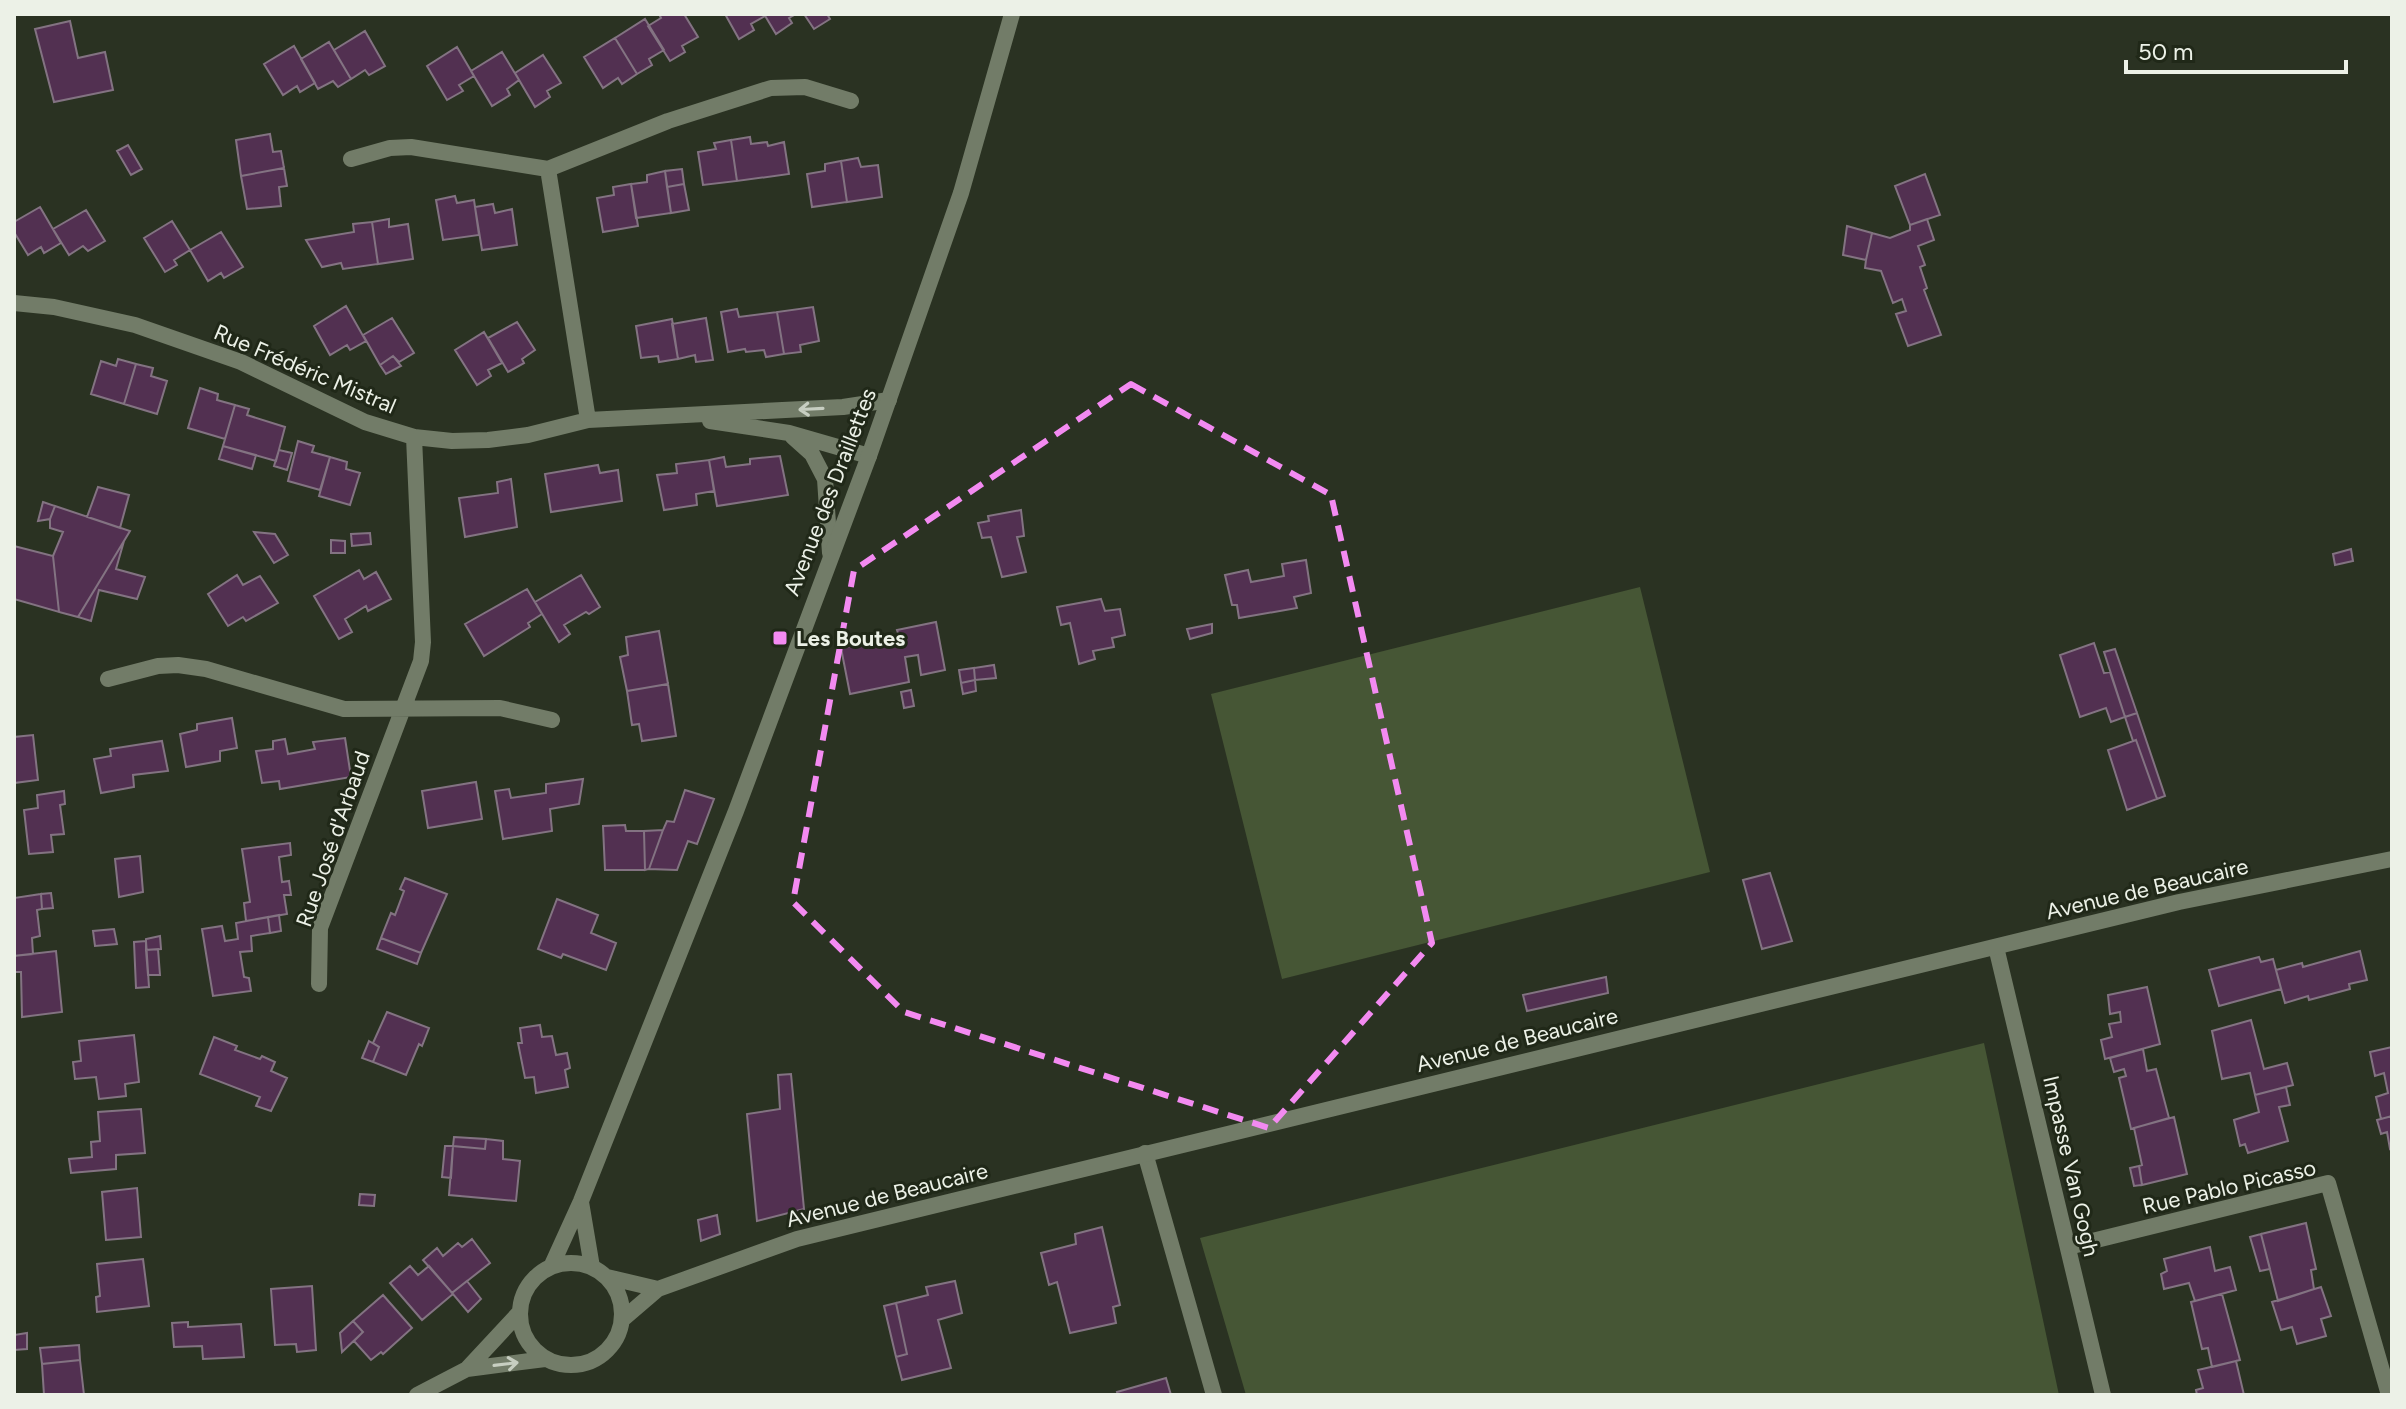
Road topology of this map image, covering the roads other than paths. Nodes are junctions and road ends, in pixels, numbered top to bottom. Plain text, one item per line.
1 (1012, 14) edge
2 (851, 101) dead end
3 (351, 159) dead end
4 (548, 169) junction
5 (14, 303) edge
6 (889, 400) junction
7 (677, 416) junction
8 (588, 420) junction
9 (789, 433) junction
10 (414, 437) junction
11 (869, 456) junction
12 (830, 553) junction
13 (108, 679) dead end
14 (401, 710) junction
15 (552, 720) dead end
16 (2392, 859) edge
17 (1996, 947) junction
18 (319, 984) dead end
19 (1145, 1153) junction
20 (581, 1201) junction
21 (2068, 1247) junction
22 (551, 1267) junction
23 (592, 1267) junction
24 (607, 1277) junction
25 (658, 1289) junction
26 (519, 1313) junction
27 (623, 1319) junction
28 (545, 1359) junction
29 (467, 1369) junction
30 (417, 1395) edge
31 (1214, 1395) edge
32 (2103, 1395) edge
33 (2389, 1395) edge

1 - 6 street, Avenue des Draillettes
2 - 4 street
3 - 4 street
4 - 8 street
5 - 10 street, Rue Frédéric Mistral
6 -> 7 street, Rue Frédéric Mistral
6 - 11 street, Avenue des Draillettes
7 - 8 street, Rue Frédéric Mistral
7 - 9 street, Rue Frédéric Mistral
8 - 10 street, Rue Frédéric Mistral
9 - 11 street, Rue Frédéric Mistral
9 - 12 street
10 - 14 street, Rue José d'Arbaud
11 - 12 street, Avenue des Draillettes
12 - 20 street, Avenue des Draillettes
13 - 14 street
14 - 15 street
14 - 18 street, Rue José d'Arbaud
16 - 17 street, Avenue de Beaucaire
17 - 19 street, Avenue de Beaucaire
17 - 21 street, Impasse Van Gogh
19 - 25 street, Avenue de Beaucaire
19 - 31 street
20 - 22 street, Avenue des Draillettes
20 - 23 street
21 - 32 street, Impasse Van Gogh
21 - 33 street, Rue Pablo Picasso
22 - 23 street
22 - 26 street
23 - 24 street
24 - 25 street
24 - 27 street
25 - 27 street, Avenue de Beaucaire
26 - 28 street
26 - 29 street
27 - 28 street
29 -> 28 street
29 - 30 street

